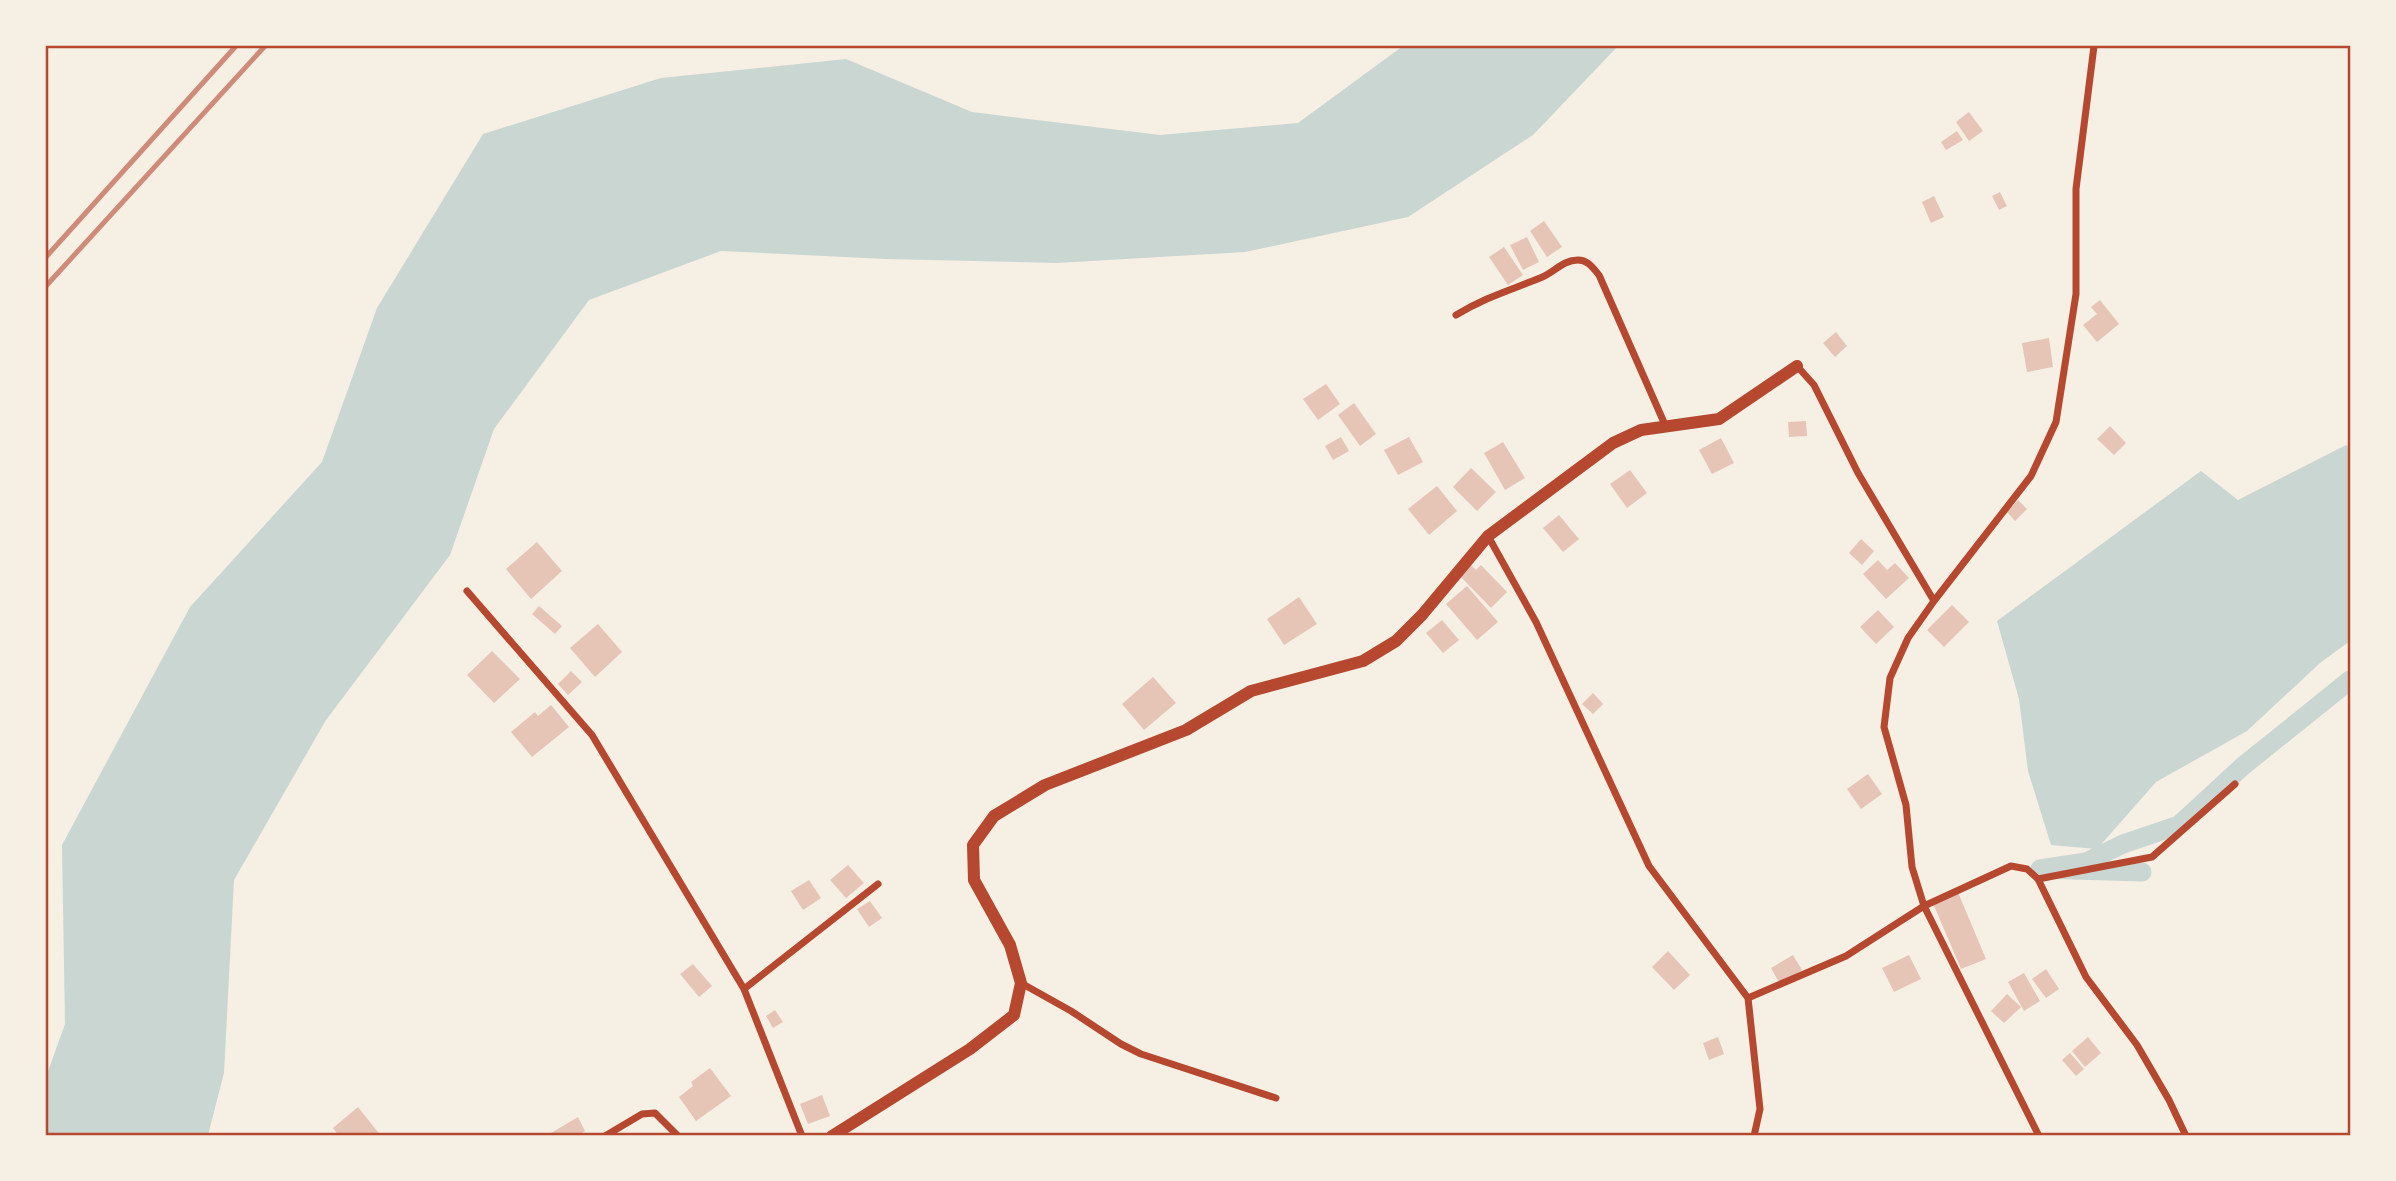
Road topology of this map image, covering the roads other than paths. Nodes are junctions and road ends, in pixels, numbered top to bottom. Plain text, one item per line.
1 (2094, 46) edge
2 (1456, 315) dead end
3 (1797, 366) joint
4 (1666, 427) junction
5 (1488, 537) junction
6 (467, 591) dead end
7 (1934, 601) junction
8 (2235, 784) dead end
9 (2038, 879) junction
10 (877, 884) dead end
11 (1924, 906) junction
12 (1021, 983) junction
13 (744, 989) junction
14 (1748, 998) junction
15 (1276, 1098) dead end
16 (606, 1136) edge
17 (678, 1136) edge
18 (802, 1136) edge
19 (832, 1136) edge
20 (1754, 1136) edge
21 (2039, 1136) edge
22 (2186, 1136) edge

1 - 7 street
2 - 4 street
3 - 4 street
3 - 7 street
4 - 5 street
5 - 12 street
5 - 14 street
6 - 13 street
7 - 11 street
8 - 9 street
9 - 11 street
9 - 22 street
10 - 13 street
11 - 14 street
11 - 21 street
12 - 15 street
12 - 19 street
13 - 18 street
14 - 20 street
16 - 17 street

